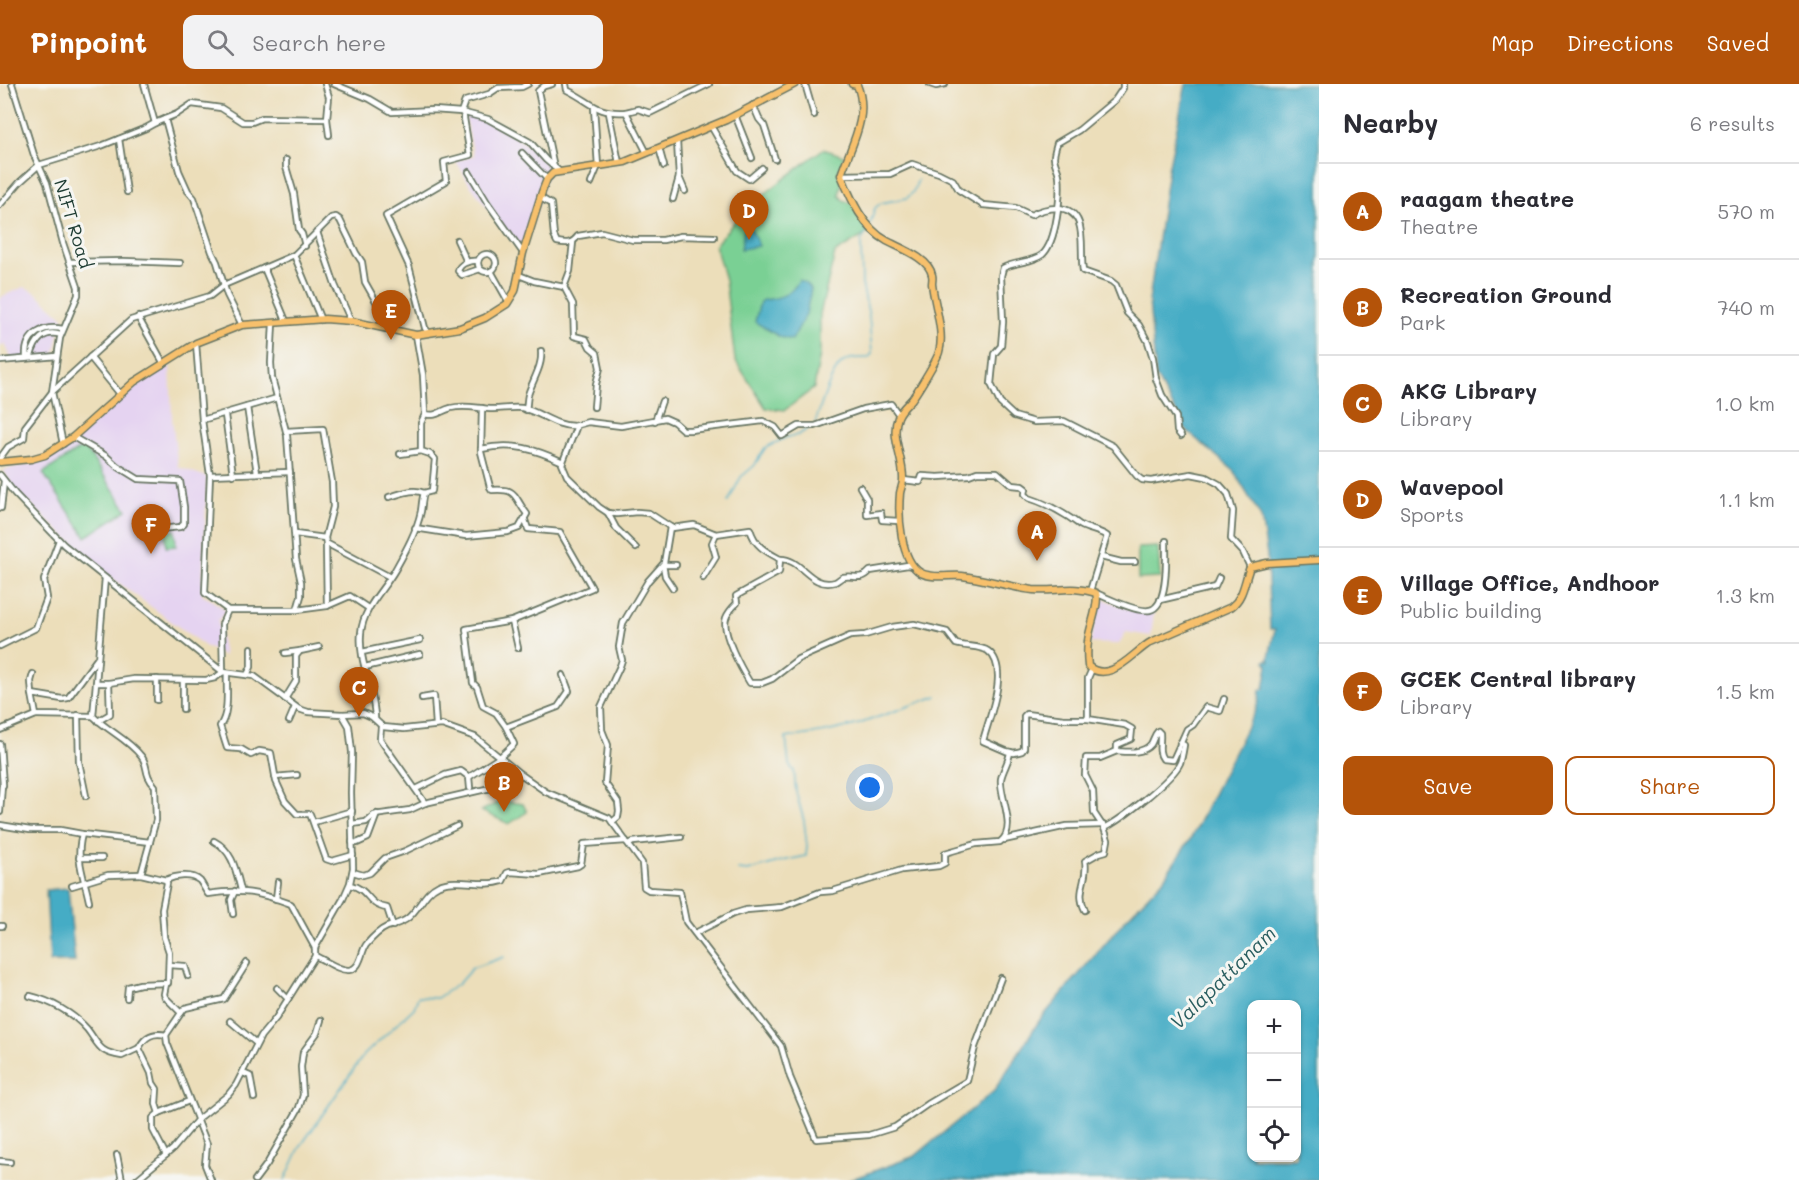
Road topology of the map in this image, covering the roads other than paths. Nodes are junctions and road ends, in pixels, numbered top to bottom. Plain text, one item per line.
1 (12, 84) edge
2 (144, 84) edge
3 (325, 84) edge
4 (334, 84) edge
5 (528, 84) edge
6 (537, 84) edge
7 (552, 84) edge
8 (566, 84) edge
9 (709, 84) edge
10 (795, 84) edge
11 (805, 84) edge
12 (852, 84) edge
13 (858, 84) edge
14 (930, 84) edge
15 (945, 84) edge
16 (1123, 84) edge
17 (538, 91) junction
18 (753, 105) junction
19 (594, 108) junction
20 (462, 112) junction
21 (626, 112) junction
22 (609, 113) junction
23 (735, 115) junction
24 (814, 115) dead end
25 (165, 119) junction
26 (327, 119) junction
27 (155, 123) junction
28 (711, 126) junction
29 (329, 135) dead end
30 (119, 139) junction
31 (676, 141) junction
32 (659, 148) junction
33 (522, 153) dead end
34 (647, 153) junction
35 (752, 158) dead end
36 (775, 159) dead end
37 (286, 160) dead end
38 (619, 163) junction
39 (39, 165) junction
40 (598, 166) junction
41 (664, 166) dead end
42 (762, 168) dead end
43 (556, 169) junction
44 (469, 172) dead end
45 (842, 175) junction
46 (679, 177) junction
47 (547, 179) junction
48 (591, 183) dead end
49 (685, 190) dead end
50 (127, 192) dead end
51 (541, 198) junction
52 (673, 198) dead end
53 (0, 205) edge
54 (1057, 208) junction
55 (317, 232) junction
56 (593, 233) junction
57 (714, 237) dead end
58 (457, 240) dead end
59 (573, 242) junction
60 (593, 242) dead end
61 (305, 246) junction
62 (524, 253) junction
63 (294, 255) junction
64 (478, 261) junction
65 (70, 262) junction
66 (180, 262) dead end
67 (467, 262) junction
68 (264, 268) junction
69 (480, 269) junction
70 (491, 271) junction
71 (519, 275) junction
72 (224, 285) junction
73 (564, 287) junction
74 (508, 301) junction
75 (138, 317) junction
76 (321, 320) junction
77 (285, 321) junction
78 (351, 321) junction
79 (273, 323) junction
80 (242, 325) junction
81 (63, 329) junction
82 (388, 329) junction
83 (429, 333) junction
84 (61, 335) junction
85 (416, 335) junction
86 (196, 344) junction
87 (541, 351) dead end
88 (57, 356) junction
89 (90, 357) junction
90 (0, 361) edge
91 (164, 364) junction
92 (52, 392) junction
93 (120, 394) junction
94 (277, 398) junction
95 (662, 401) dead end
96 (247, 407) junction
97 (594, 407) dead end
98 (482, 408) junction
99 (526, 410) junction
100 (425, 414) junction
101 (225, 415) junction
102 (899, 415) junction
103 (202, 420) junction
104 (655, 421) junction
105 (574, 426) junction
106 (286, 431) junction
107 (73, 436) junction
108 (1181, 436) dead end
109 (63, 444) junction
110 (482, 449) junction
111 (421, 451) junction
112 (400, 454) dead end
113 (0, 461) edge
114 (563, 462) junction
115 (290, 472) junction
116 (257, 474) junction
117 (0, 475) edge
118 (210, 475) junction
119 (233, 475) junction
120 (4, 480) junction
121 (903, 480) junction
122 (860, 487) dead end
123 (424, 493) junction
124 (389, 497) dead end
125 (1, 508) edge
126 (608, 513) junction
127 (525, 520) junction
128 (900, 524) junction
129 (670, 527) junction
130 (415, 528) junction
131 (160, 529) dead end
132 (295, 534) junction
133 (716, 534) junction
134 (59, 540) junction
135 (326, 540) junction
136 (1166, 541) dead end
137 (636, 548) dead end
138 (1101, 557) junction
139 (780, 559) junction
140 (1319, 560) edge
141 (1135, 562) dead end
142 (663, 565) junction
143 (676, 565) dead end
144 (913, 567) junction
145 (1250, 567) junction
146 (390, 577) junction
147 (105, 578) junction
148 (703, 578) dead end
149 (1219, 578) dead end
150 (673, 588) dead end
151 (1093, 592) junction
152 (1160, 600) junction
153 (327, 606) junction
154 (368, 608) junction
155 (228, 610) junction
156 (297, 610) junction
157 (512, 621) junction
158 (420, 640) dead end
159 (0, 646) edge
160 (251, 648) dead end
161 (319, 648) dead end
162 (518, 648) dead end
163 (300, 651) junction
164 (362, 652) junction
165 (285, 653) dead end
166 (420, 654) dead end
167 (97, 659) junction
168 (365, 667) junction
169 (1092, 669) junction
170 (225, 672) junction
171 (33, 674) dead end
172 (247, 675) junction
173 (563, 675) dead end
174 (157, 679) junction
175 (183, 680) junction
176 (96, 683) junction
177 (109, 683) junction
178 (32, 694) junction
179 (422, 698) dead end
180 (285, 699) junction
181 (1224, 699) dead end
182 (157, 700) dead end
183 (295, 706) junction
184 (183, 709) dead end
185 (342, 714) junction
186 (36, 715) junction
187 (78, 715) junction
188 (93, 716) junction
189 (1088, 719) junction
190 (375, 720) junction
191 (98, 721) junction
192 (289, 721) dead end
193 (436, 725) junction
194 (381, 727) junction
195 (506, 727) junction
196 (0, 730) edge
197 (1180, 743) junction
198 (0, 744) edge
199 (1010, 752) junction
200 (1117, 752) junction
201 (500, 757) junction
202 (522, 775) junction
203 (297, 776) dead end
204 (275, 777) junction
205 (469, 777) junction
206 (1, 785) edge
207 (470, 788) dead end
208 (416, 789) junction
209 (86, 796) dead end
210 (425, 803) junction
211 (352, 811) junction
212 (0, 812) edge
213 (377, 814) junction
214 (314, 822) junction
215 (612, 822) junction
216 (352, 824) junction
217 (0, 825) edge
218 (457, 826) dead end
219 (1104, 826) junction
220 (82, 834) junction
221 (681, 837) dead end
222 (1004, 840) junction
223 (214, 841) dead end
224 (150, 842) junction
225 (352, 842) junction
226 (627, 843) junction
227 (353, 855) junction
228 (79, 858) junction
229 (102, 858) dead end
230 (352, 872) junction
231 (141, 874) junction
232 (166, 880) junction
233 (86, 881) junction
234 (278, 882) dead end
235 (350, 885) junction
236 (72, 886) dead end
237 (241, 890) junction
238 (235, 891) junction
239 (276, 899) junction
240 (89, 901) dead end
241 (1085, 910) dead end
242 (233, 914) dead end
243 (393, 926) junction
244 (695, 933) junction
245 (315, 948) junction
246 (315, 956) junction
247 (247, 963) dead end
248 (170, 965) junction
249 (188, 976) dead end
250 (1001, 978) dead end
251 (166, 984) junction
252 (277, 988) dead end
253 (30, 996) dead end
254 (128, 998) dead end
255 (288, 999) junction
256 (181, 1013) junction
257 (321, 1020) dead end
258 (230, 1021) dead end
259 (166, 1035) junction
260 (256, 1043) junction
261 (139, 1048) junction
262 (243, 1073) junction
263 (254, 1098) dead end
264 (189, 1101) junction
265 (159, 1113) junction
266 (198, 1119) junction
267 (117, 1155) dead end
268 (166, 1155) junction
269 (0, 1161) edge
270 (10, 1162) dead end
271 (122, 1180) edge
272 (136, 1180) edge
273 (211, 1180) edge
274 (255, 1180) edge

1 - 39 street, NIFT Road
2 - 27 street
3 - 26 street
4 - 20 street
5 - 20 street
6 - 17 street
7 - 17 street
8 - 19 street
9 - 21 street
10 - 18 main road
11 - 24 street
12 - 13 main road
13 - 45 main road
14 - 15 street
16 - 54 street
17 - 43 street
18 - 23 main road
18 - 36 street
19 - 22 street
19 - 40 street
20 - 43 street
20 - 83 street
21 - 22 street
21 - 34 street
22 - 38 street
23 - 28 main road
23 - 35 street
25 - 26 street
25 - 27 street
25 - 72 street
26 - 29 street
27 - 30 street
28 - 31 main road
28 - 42 street
30 - 39 street
30 - 50 street
31 - 32 main road
31 - 46 street
32 - 34 main road
32 - 41 street
33 - 47 street
34 - 38 main road
37 - 61 street
38 - 40 main road
39 - 53 street
39 - 65 street, NIFT Road
40 - 43 main road
40 - 48 street
43 - 47 main road
44 - 62 street
45 - 54 street
45 - 102 main road
46 - 49 street
46 - 52 street
47 - 51 main road
51 - 59 street
51 - 62 main road
54 - 108 street
54 - 145 street
55 - 61 street
55 - 78 street
55 - 82 street
56 - 57 street
56 - 59 street
56 - 60 street
58 - 67 street
59 - 73 street
61 - 63 street
62 - 71 main road
63 - 68 street
63 - 76 street
64 - 67 street
64 - 69 street
64 - 70 street
65 - 66 street
65 - 81 street, NIFT Road
67 - 69 street
68 - 72 street
68 - 77 street
69 - 70 street
70 - 74 street
71 - 73 street
71 - 74 main road
72 - 75 street
72 - 80 street
73 - 97 street
74 - 83 main road
75 - 89 street
75 - 91 street
76 - 77 main road
76 - 78 main road
77 - 79 main road
78 - 82 main road
79 - 80 main road
79 - 94 street
80 - 86 main road
81 - 84 street, NIFT Road
81 - 84 street
82 - 85 main road
83 - 85 main road
84 - 88 street, NIFT Road
85 - 100 street
86 - 91 main road
86 - 103 street
87 - 99 street
88 - 90 street
88 - 92 street, NIFT Road
89 - 92 street
89 - 93 street
91 - 93 main road
92 - 109 street, NIFT Road
92 - 113 street
93 - 107 main road
94 - 96 street
94 - 106 street
95 - 104 street
96 - 101 street
96 - 116 street
98 - 99 street
98 - 100 street
98 - 110 street
99 - 105 street
100 - 111 street
101 - 103 street
101 - 119 street
102 - 104 street
102 - 121 main road
103 - 118 street
104 - 105 street
105 - 114 street
106 - 115 street
106 - 135 street
107 - 109 main road
107 - 131 street
109 - 113 main road
110 - 114 street
110 - 127 street
111 - 112 street
111 - 123 street
114 - 126 street
115 - 116 street
115 - 132 street
116 - 119 street
117 - 120 street
118 - 119 street
118 - 155 street
120 - 125 street
120 - 134 street
121 - 128 main road
121 - 138 street
122 - 128 street
123 - 124 street
123 - 130 street
126 - 129 street
126 - 137 street
127 - 130 street
127 - 157 street
128 - 144 main road
129 - 133 street
129 - 142 street
130 - 146 street
132 - 135 street
132 - 156 street
133 - 139 street
133 - 148 street
134 - 147 street
134 - 159 street
135 - 146 street
135 - 153 street
136 - 152 street
138 - 141 street
138 - 151 street
139 - 144 street
139 - 199 street
140 - 145 main road
142 - 143 street
142 - 150 street
142 - 215 street
144 - 151 main road
145 - 169 main road
146 - 154 street
147 - 167 street
147 - 170 street
149 - 152 street
151 - 152 street
151 - 169 main road
153 - 154 street
153 - 156 street
154 - 164 street
155 - 156 street
155 - 170 street
157 - 162 street
157 - 195 street
158 - 164 street
160 - 172 street
161 - 163 street
163 - 165 street
163 - 180 street
164 - 168 street
166 - 168 street
167 - 176 street
167 - 178 street
168 - 190 street
169 - 189 street
170 - 172 street
170 - 175 street
170 - 204 street
171 - 178 street
172 - 180 street
173 - 195 street
174 - 175 street
174 - 177 street
174 - 182 street
175 - 184 street
176 - 177 street
176 - 188 street
177 - 191 street
178 - 186 street
179 - 193 street
180 - 183 street
181 - 197 street
183 - 185 street
183 - 192 street
185 - 190 street
185 - 211 street
186 - 187 street
186 - 196 street
187 - 188 street
187 - 209 street
188 - 191 street
189 - 199 street
189 - 200 street
190 - 194 street
191 - 224 street
193 - 194 street
193 - 201 street
194 - 208 street
195 - 201 street
197 - 200 street
197 - 219 street
198 - 206 street
199 - 222 street
200 - 219 street
201 - 202 street
201 - 205 street
202 - 210 street
202 - 215 street
203 - 204 street
204 - 214 street
205 - 207 street
205 - 208 street
206 - 212 street
208 - 210 street
210 - 213 street
211 - 214 street
211 - 216 street
213 - 216 street
213 - 225 street
214 - 227 street
215 - 226 street
216 - 225 street
217 - 220 street
218 - 230 street
219 - 222 street
219 - 241 street
220 - 224 street
220 - 228 street
221 - 226 street
222 - 244 street
223 - 237 street
224 - 231 street
225 - 227 street
226 - 243 street
226 - 244 street
227 - 230 street
228 - 229 street
228 - 233 street
230 - 235 street
231 - 232 street
231 - 233 street
232 - 238 street
232 - 248 street
233 - 236 street
233 - 240 street
234 - 239 street
235 - 243 street
235 - 245 street
237 - 238 street
237 - 239 street
238 - 242 street
239 - 245 street
243 - 246 street
244 - 250 street
245 - 246 street
246 - 255 street
247 - 256 street
248 - 249 street
248 - 251 street
251 - 254 street
251 - 256 street
252 - 255 street
253 - 261 street
255 - 260 street
256 - 259 street
257 - 274 street
258 - 260 street
259 - 261 street
259 - 264 street
260 - 262 street
261 - 265 street
262 - 263 street
262 - 266 street
264 - 265 street
264 - 266 street
265 - 268 street
266 - 268 street
266 - 273 street
267 - 271 street
268 - 272 street
269 - 270 street

